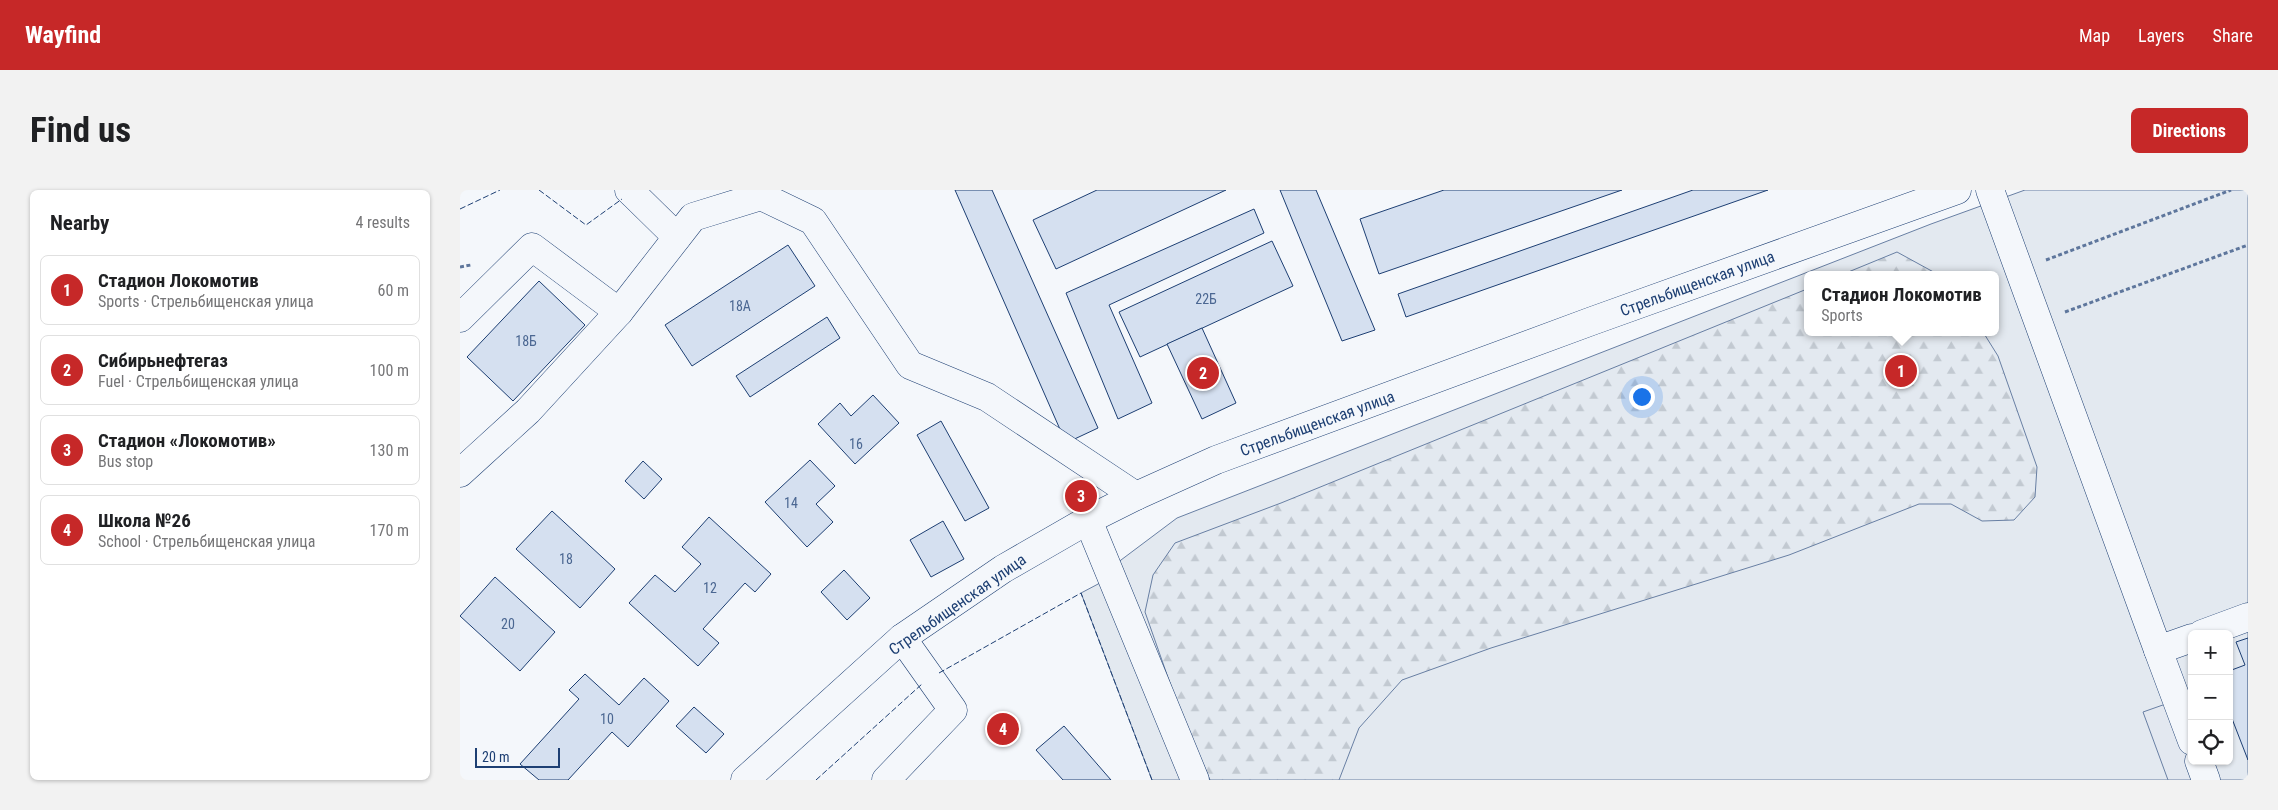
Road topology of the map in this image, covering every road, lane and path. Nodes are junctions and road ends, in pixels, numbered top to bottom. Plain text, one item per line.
1 (629, 190) edge
2 (1957, 190) edge
3 (1990, 190) edge
4 (2231, 190) edge
5 (677, 238) junction
6 (2248, 245) edge
7 (2020, 270) junction
8 (619, 312) junction
9 (460, 318) edge
10 (2038, 322) junction
11 (460, 473) edge
12 (1136, 496) junction
13 (1088, 520) junction
14 (2248, 617) edge
15 (2213, 630) edge
16 (902, 638) junction
17 (2188, 639) edge
18 (2158, 650) junction
19 (2188, 730) edge
20 (2200, 765) edge
21 (745, 780) edge
22 (886, 780) edge
23 (1195, 780) edge
24 (2206, 780) edge

1 - 5 main road
2 - 12 main road, Стрельбищенская улица
3 - 7 main road
4 - 7 path
5 - 8 main road
5 - 12 main road
6 - 10 path
7 - 10 main road
8 - 9 main road
8 - 11 main road
10 - 18 main road
12 - 13 main road, Стрельбищенская улица
13 - 16 main road, Стрельбищенская улица
13 - 23 main road
14 - 15 main road
16 - 21 main road, Стрельбищенская улица
16 - 22 main road
17 - 18 main road
18 - 19 main road
20 - 24 main road

